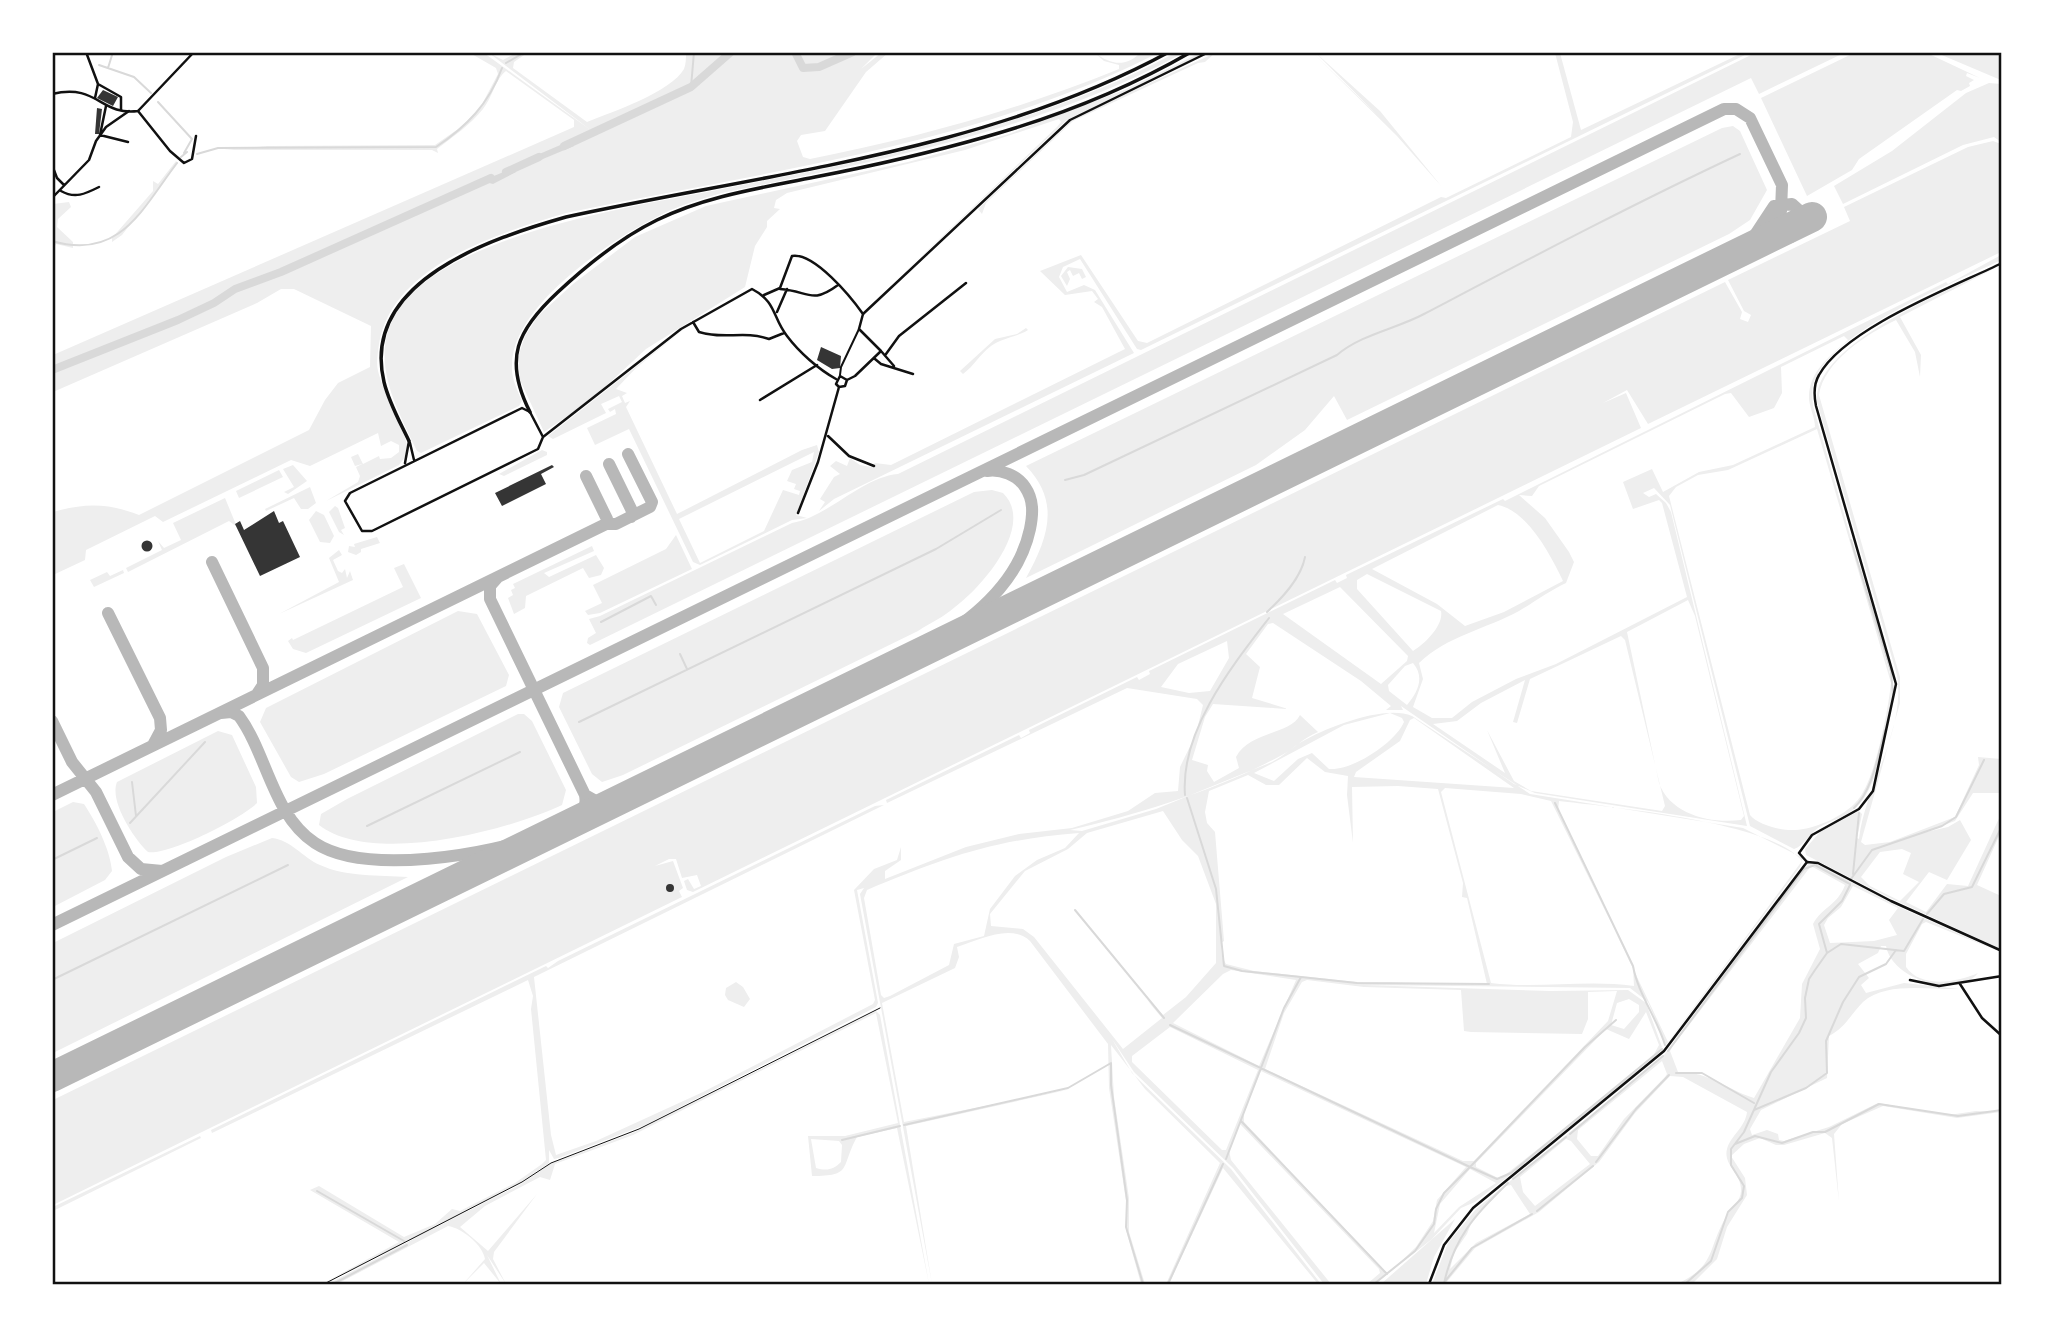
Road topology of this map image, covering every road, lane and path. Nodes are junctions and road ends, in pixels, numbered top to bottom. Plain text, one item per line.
1 (86, 52) edge
2 (194, 52) edge
3 (1169, 52) edge
4 (1191, 52) edge
5 (1209, 52) edge
6 (97, 84) junction
7 (52, 94) edge
8 (95, 98) junction
9 (106, 106) junction
10 (121, 110) junction
11 (129, 111) junction
12 (138, 111) junction
13 (100, 135) junction
14 (196, 136) dead end
15 (128, 142) dead end
16 (52, 165) edge
17 (64, 185) junction
18 (99, 187) dead end
19 (61, 191) junction
20 (52, 198) edge
21 (2001, 263) edge
22 (966, 283) dead end
23 (838, 285) junction
24 (780, 288) junction
25 (787, 289) junction
26 (764, 295) junction
27 (777, 312) junction
28 (863, 314) junction
29 (693, 322) junction
30 (859, 329) junction
31 (784, 333) junction
32 (881, 351) junction
33 (886, 354) junction
34 (875, 359) junction
35 (817, 365) junction
36 (894, 366) junction
37 (912, 374) dead end
38 (840, 376) junction
39 (836, 379) junction
40 (847, 380) junction
41 (839, 387) junction
42 (760, 400) dead end
43 (530, 412) junction
44 (827, 435) junction
45 (543, 437) junction
46 (409, 442) junction
47 (414, 460) junction
48 (405, 463) junction
49 (874, 466) dead end
50 (798, 513) dead end
51 (1807, 862) junction
52 (2001, 951) edge
53 (2001, 976) edge
54 (1910, 980) dead end
55 (1960, 984) junction
56 (880, 1007) dead end
57 (2001, 1036) edge
58 (324, 1284) edge
59 (1429, 1284) edge

1 - 6 street
2 - 12 street
3 - 46 highway
4 - 43 highway
5 - 28 street
6 - 8 street
6 - 10 street
7 - 8 street
8 - 9 street
9 - 10 street
9 - 13 street
10 - 11 street
11 - 12 street
11 - 13 street
12 - 14 street
13 - 15 street
13 - 17 street
16 - 17 street
17 - 19 street
18 - 19 street
19 - 20 street
21 - 51 street
22 - 33 street
23 - 24 street
23 - 25 street
23 - 28 street
24 - 25 street
24 - 26 street
25 - 27 street
26 - 27 street
26 - 29 street
27 - 31 street
28 - 30 street
29 - 31 street
29 - 45 street
30 - 32 street
30 - 38 street
31 - 35 street
32 - 33 street
32 - 34 street
33 - 36 street
34 - 36 street
34 - 40 street
35 - 39 street
35 - 42 street
36 - 37 street
38 - 39 street
38 - 40 street
39 - 41 street
40 - 41 street
41 - 44 street
43 - 45 street
43 - 47 street
44 - 49 street
44 - 50 street
45 - 48 street
46 - 47 street
46 - 48 street
47 - 48 street
51 - 52 street
51 - 59 street
53 - 55 street
54 - 55 street
55 - 57 street
56 - 58 path

